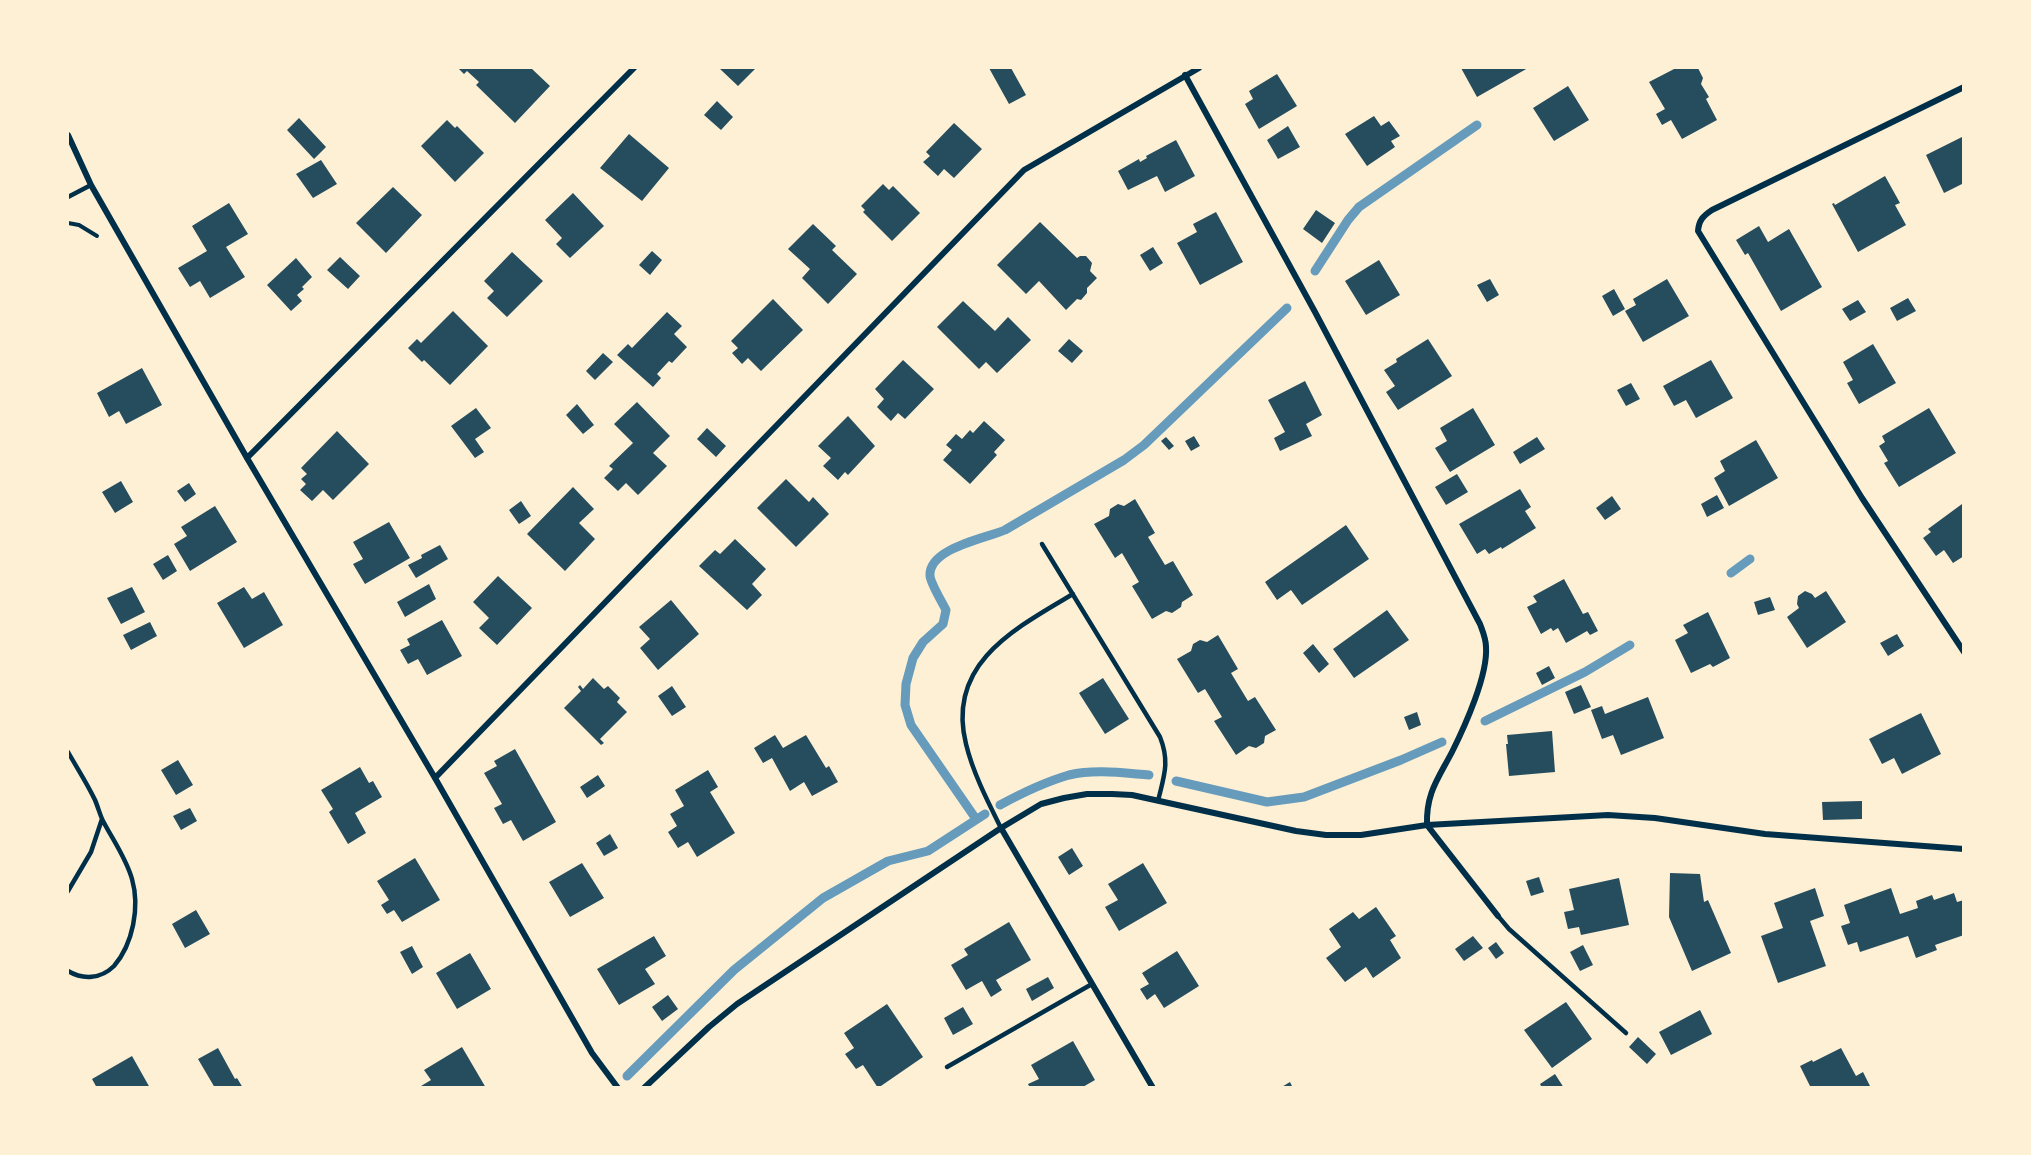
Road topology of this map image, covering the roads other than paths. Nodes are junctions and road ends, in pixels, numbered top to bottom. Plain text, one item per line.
1 (634, 68) edge
2 (1199, 68) edge
3 (1185, 75) junction
4 (1964, 87) edge
5 (68, 138) edge
6 (91, 185) junction
7 (68, 197) edge
8 (247, 458) junction
9 (1042, 544) dead end
10 (1073, 594) junction
11 (1964, 652) edge
12 (68, 752) edge
13 (435, 778) junction
14 (1158, 801) junction
15 (102, 819) junction
16 (1427, 825) junction
17 (1001, 828) junction
18 (1964, 849) edge
19 (68, 891) edge
20 (1498, 916) joint
21 (68, 971) edge
22 (1092, 984) junction
23 (1626, 1033) dead end
24 (947, 1067) dead end
25 (618, 1088) edge
26 (644, 1088) edge
27 (1153, 1088) edge

1 - 8 street
2 - 3 street
3 - 13 street
3 - 16 street
4 - 11 street
5 - 6 street
6 - 7 lane
6 - 8 street
8 - 13 street
9 - 10 lane
10 - 14 lane
10 - 17 lane
12 - 15 lane
13 - 25 street
14 - 16 street
14 - 17 street
15 - 19 lane
15 - 21 lane
16 - 18 street
16 - 20 street
17 - 22 street
17 - 26 street
20 - 23 lane
22 - 24 lane
22 - 27 street

